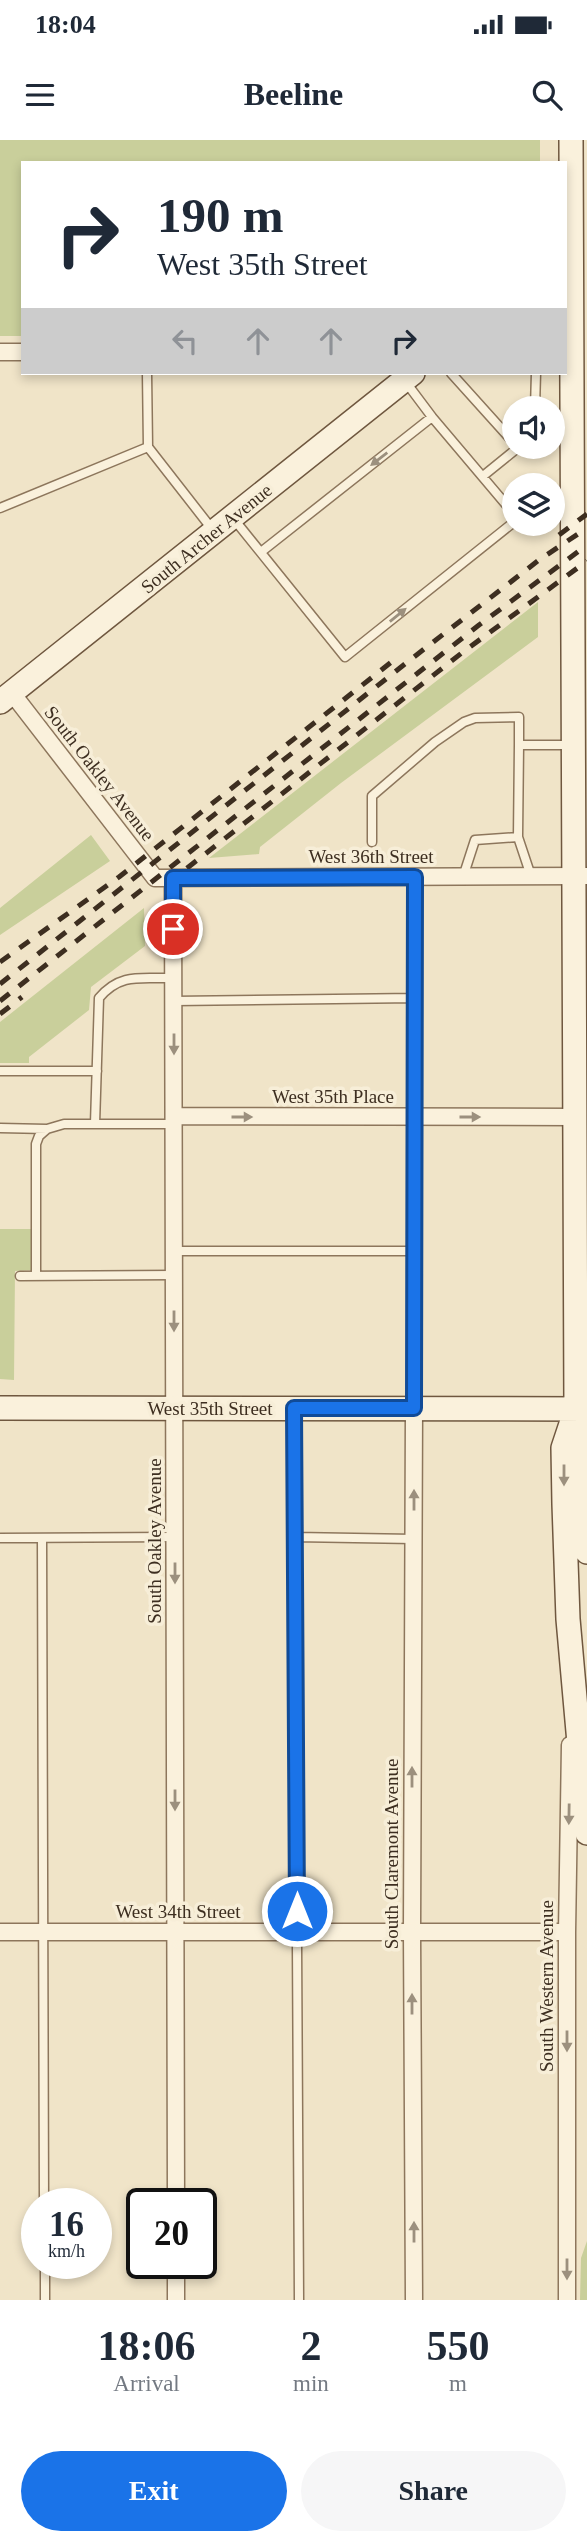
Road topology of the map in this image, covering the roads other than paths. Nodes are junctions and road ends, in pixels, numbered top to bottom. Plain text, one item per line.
1 (571, 140) edge
2 (575, 243) edge
3 (0, 352) edge
4 (21, 352) edge
5 (569, 352) edge
6 (147, 375) edge
7 (453, 375) edge
8 (536, 375) edge
9 (567, 375) edge
10 (567, 375) edge
11 (409, 376) edge
12 (535, 396) edge
13 (565, 397) edge
14 (432, 417) junction
15 (502, 429) edge
16 (148, 447) junction
17 (502, 459) edge
18 (482, 476) junction
19 (502, 500) edge
20 (0, 508) edge
21 (232, 517) junction
22 (214, 532) junction
23 (502, 532) edge
24 (564, 536) edge
25 (261, 552) junction
26 (6, 698) edge
27 (519, 745) junction
28 (574, 745) junction
29 (518, 837) junction
30 (372, 842) dead end
31 (580, 876) edge
32 (415, 877) junction
33 (463, 877) junction
34 (531, 877) junction
35 (155, 878) joint
36 (173, 878) junction
37 (173, 978) junction
38 (415, 999) junction
39 (174, 1001) junction
40 (0, 1071) edge
41 (97, 1071) junction
42 (415, 1117) junction
43 (575, 1117) junction
44 (174, 1120) junction
45 (95, 1124) junction
46 (0, 1128) edge
47 (47, 1129) junction
48 (174, 1251) junction
49 (415, 1251) junction
50 (174, 1275) junction
51 (20, 1276) dead end
52 (36, 1276) junction
53 (0, 1408) edge
54 (174, 1408) junction
55 (294, 1408) junction
56 (414, 1408) junction
57 (582, 1409) edge
58 (175, 1537) junction
59 (295, 1537) junction
60 (0, 1538) edge
61 (42, 1538) junction
62 (414, 1539) junction
63 (587, 1549) edge
64 (573, 1672) junction
65 (587, 1833) edge
66 (0, 1932) edge
67 (43, 1932) junction
68 (176, 1932) junction
69 (297, 1932) junction
70 (412, 1932) junction
71 (567, 1932) junction
72 (44, 2188) edge
73 (176, 2188) edge
74 (45, 2279) edge
75 (176, 2279) edge
76 (45, 2300) edge
77 (176, 2300) edge
78 (299, 2300) edge
79 (414, 2300) edge
80 (567, 2300) edge

1 - 2 street
2 - 5 street
3 - 4 street
5 - 9 street
6 - 16 lane
7 - 15 lane
8 - 12 lane
10 - 13 street
11 - 14 lane
11 - 21 street, South Archer Avenue
14 - 18 lane
14 -> 25 lane
16 - 20 lane
16 - 22 lane
17 - 18 lane
18 - 19 lane
21 - 22 street, South Archer Avenue
21 - 25 lane
22 - 26 street, South Archer Avenue
25 -> 23 lane
24 - 28 street
26 - 35 street, South Oakley Avenue
27 - 28 lane
27 - 29 lane
27 - 30 lane
28 - 31 street
29 - 33 lane
29 - 34 lane
31 - 34 street, West 36th Street
31 - 43 street
32 - 33 street, West 36th Street
32 - 36 street, West 36th Street
32 - 38 lane
33 - 34 street, West 36th Street
35 - 36 street, West 36th Street
36 - 37 street, South Oakley Avenue
37 - 39 street, South Oakley Avenue
37 - 41 lane
38 - 39 lane
38 - 42 lane
39 -> 44 street, South Oakley Avenue
40 - 41 lane
41 - 45 lane
42 -> 43 street, West 35th Place
44 -> 42 street, West 35th Place
42 - 49 lane
43 - 57 street
44 - 45 lane
44 - 48 street, South Oakley Avenue
45 - 47 lane
46 - 47 lane
47 - 52 lane
48 - 49 lane
48 - 50 street, South Oakley Avenue
49 - 56 lane
50 - 52 lane
50 -> 54 street, South Oakley Avenue
51 - 52 lane
53 - 54 street, West 35th Street
54 - 55 street, West 35th Street
54 - 58 street, South Oakley Avenue
55 - 56 street, West 35th Street
55 - 59 lane
56 - 57 street, West 35th Street
62 -> 56 street, South Claremont Avenue
57 - 63 street
57 -> 64 street
58 - 61 lane
58 -> 68 street, South Oakley Avenue
59 - 62 lane
59 - 69 lane
60 - 61 lane
61 - 67 lane
70 -> 62 street, South Claremont Avenue
64 - 65 street
64 -> 71 street, South Western Avenue
66 - 67 street, West 34th Street
67 - 68 street, West 34th Street
67 - 72 lane
68 - 69 street, West 34th Street
68 - 73 street, South Oakley Avenue
69 - 70 street, West 34th Street
69 - 78 lane
70 - 71 street, West 34th Street
79 -> 70 street, South Claremont Avenue
71 -> 80 street, South Western Avenue
74 - 76 lane
75 - 77 street

